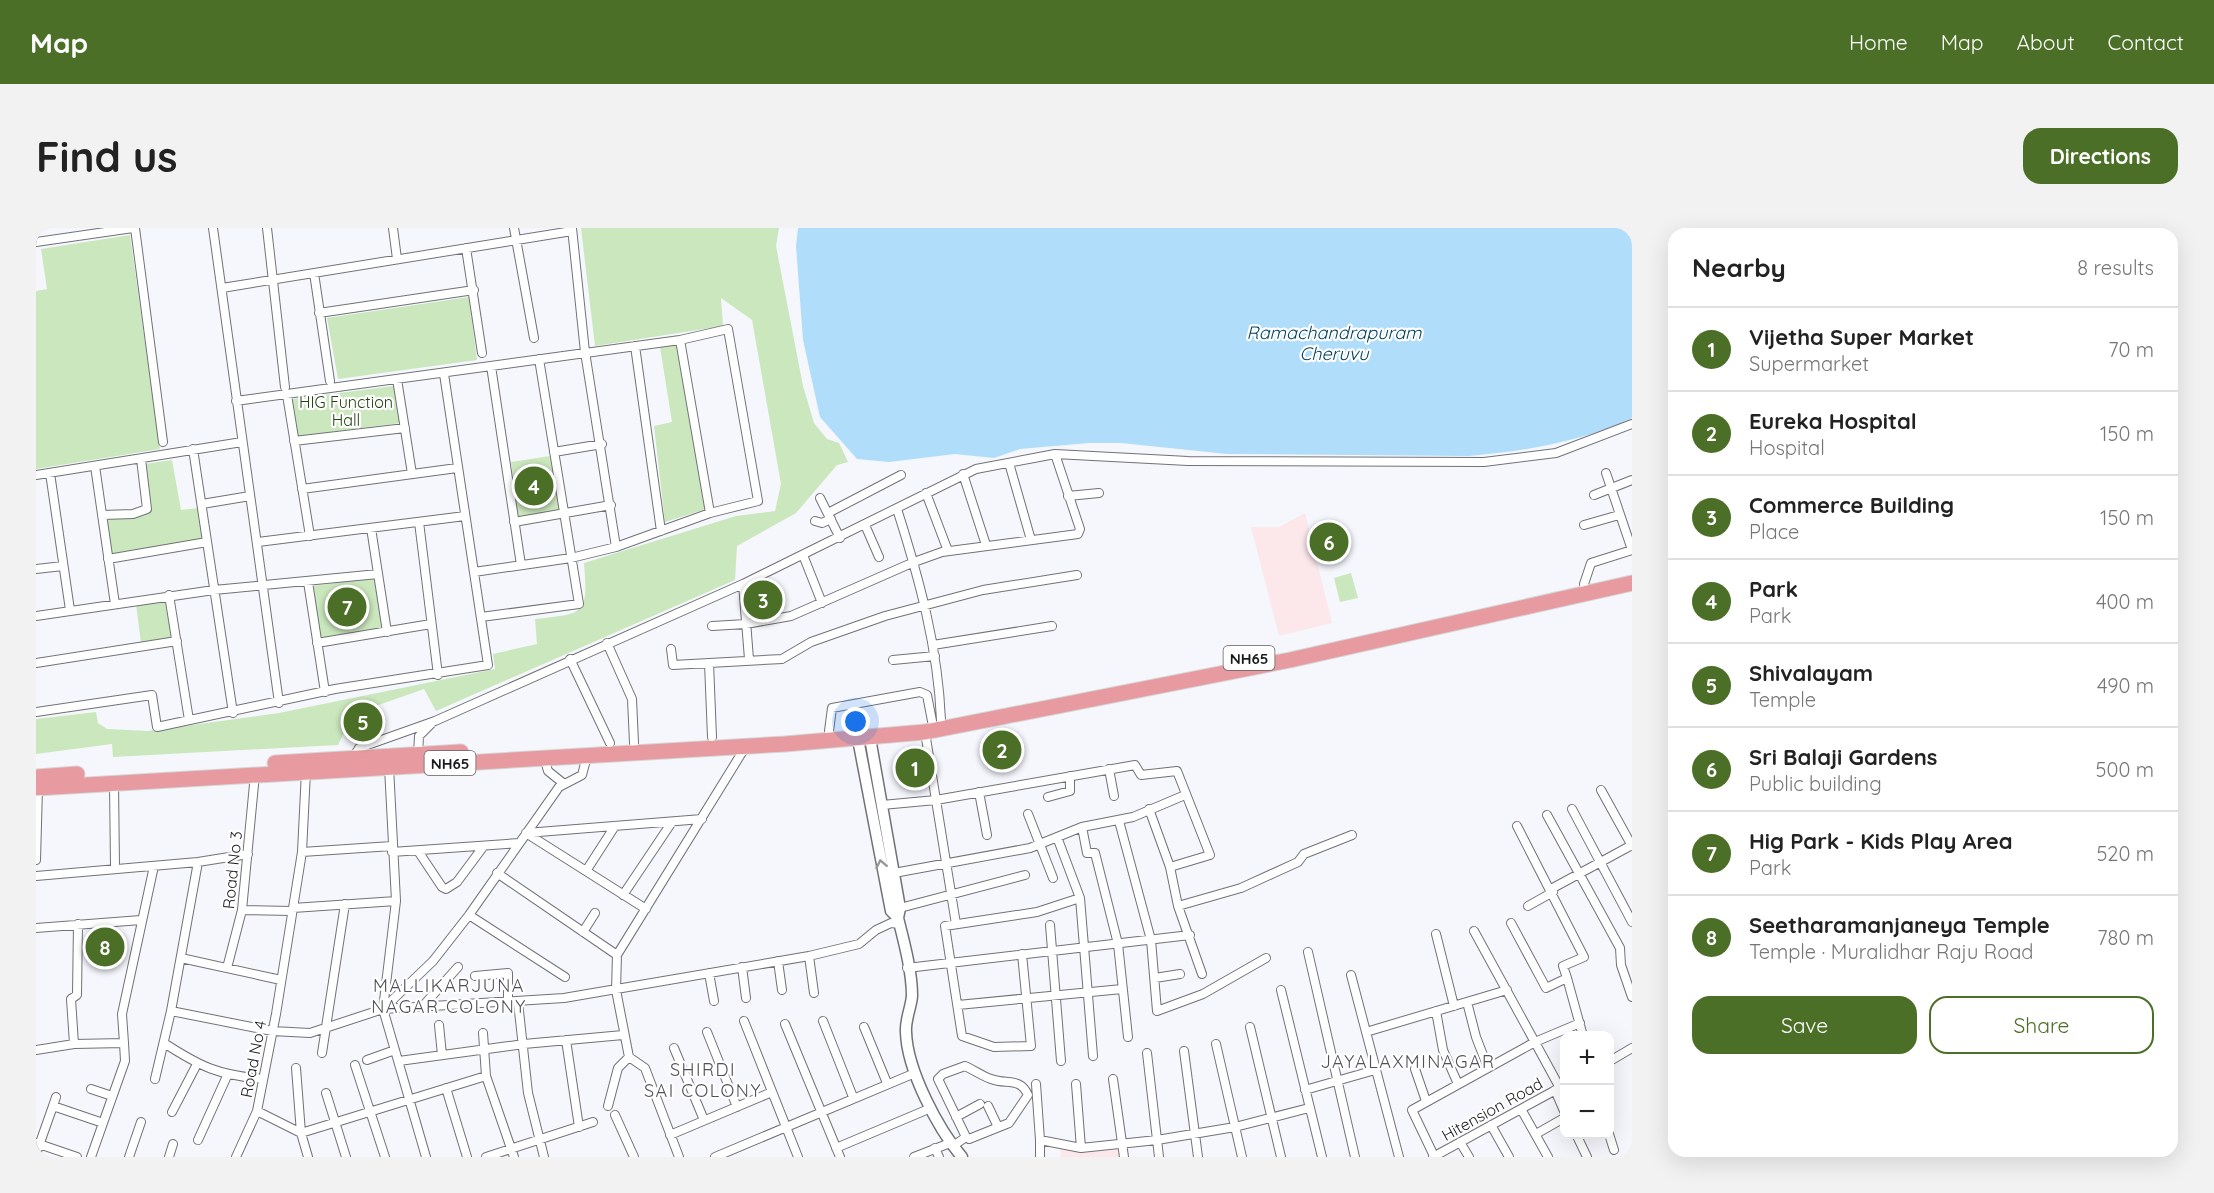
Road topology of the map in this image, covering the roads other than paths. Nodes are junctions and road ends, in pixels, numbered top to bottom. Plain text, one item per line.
1 (134, 228) edge
2 (213, 228) edge
3 (267, 228) edge
4 (393, 228) edge
5 (514, 228) edge
6 (572, 230) edge
7 (89, 231) edge
8 (515, 240) junction
9 (36, 242) edge
10 (466, 248) junction
11 (397, 259) junction
12 (314, 273) junction
13 (273, 279) junction
14 (222, 288) junction
15 (474, 290) junction
16 (319, 313) junction
17 (534, 338) dead end
18 (680, 340) junction
19 (635, 346) junction
20 (585, 352) junction
21 (482, 353) dead end
22 (539, 359) junction
23 (491, 366) junction
24 (444, 374) junction
25 (397, 379) junction
26 (330, 381) dead end
27 (286, 391) junction
28 (236, 401) junction
29 (1632, 424) edge
30 (405, 428) junction
31 (294, 441) junction
32 (163, 442) dead end
33 (242, 442) junction
34 (602, 444) junction
35 (193, 449) junction
36 (554, 452) junction
37 (1055, 454) junction
38 (141, 459) junction
39 (1009, 463) junction
40 (95, 466) junction
41 (457, 468) junction
42 (50, 473) junction
43 (1606, 473) dead end
44 (412, 474) junction
45 (963, 474) junction
46 (36, 475) edge
47 (901, 475) dead end
48 (1632, 480) edge
49 (302, 489) junction
50 (1611, 489) junction
51 (1099, 493) dead end
52 (926, 494) junction
53 (1594, 495) dead end
54 (250, 496) junction
55 (1068, 496) junction
56 (820, 498) dead end
57 (202, 504) junction
58 (611, 505) junction
59 (897, 509) junction
60 (564, 513) junction
61 (710, 513) junction
62 (1619, 515) junction
63 (102, 516) junction
64 (465, 516) junction
65 (829, 516) junction
66 (815, 521) dead end
67 (418, 522) junction
68 (514, 522) junction
69 (865, 525) junction
70 (1584, 525) dead end
71 (370, 528) junction
72 (662, 531) junction
73 (310, 536) junction
74 (840, 538) junction
75 (1031, 540) junction
76 (207, 542) junction
77 (258, 542) junction
78 (986, 545) junction
79 (616, 547) junction
80 (948, 551) junction
81 (803, 555) junction
82 (879, 556) dead end
83 (571, 558) junction
84 (108, 559) junction
85 (914, 562) junction
86 (521, 565) junction
87 (63, 566) junction
88 (36, 569) edge
89 (474, 572) junction
90 (1632, 573) edge
91 (378, 574) junction
92 (1077, 576) dead end
93 (308, 582) junction
94 (1632, 583) edge
95 (263, 584) junction
96 (742, 584) junction
97 (1584, 584) junction
98 (214, 590) junction
99 (169, 595) junction
100 (822, 603) junction
101 (114, 604) junction
102 (926, 605) junction
103 (70, 610) junction
104 (36, 616) edge
105 (481, 617) junction
106 (431, 624) junction
107 (746, 624) junction
108 (712, 626) dead end
109 (1052, 626) dead end
110 (387, 632) junction
111 (177, 641) junction
112 (317, 643) junction
113 (607, 643) junction
114 (933, 645) junction
115 (671, 649) dead end
116 (935, 656) junction
117 (570, 659) junction
118 (749, 659) junction
119 (892, 660) dead end
120 (36, 663) edge
121 (709, 663) junction
122 (438, 675) junction
123 (325, 692) junction
124 (279, 703) junction
125 (1049, 704) junction
126 (36, 712) edge
127 (233, 713) junction
128 (189, 720) junction
129 (435, 721) junction
130 (933, 724) junction
131 (829, 731) junction
132 (712, 737) junction
133 (864, 739) junction
134 (610, 743) junction
135 (634, 743) junction
136 (668, 745) junction
137 (651, 746) junction
138 (746, 746) junction
139 (588, 754) junction
140 (418, 755) junction
141 (353, 758) junction
142 (544, 758) junction
143 (389, 767) junction
144 (1109, 770) junction
145 (306, 771) junction
146 (176, 773) junction
147 (159, 774) junction
148 (255, 774) junction
149 (1070, 776) junction
150 (114, 783) junction
151 (563, 783) junction
152 (37, 785) edge
153 (1601, 790) dead end
154 (979, 792) junction
155 (1185, 795) junction
156 (1114, 796) dead end
157 (1048, 797) dead end
158 (936, 800) junction
159 (882, 805) junction
160 (1149, 809) junction
161 (1572, 809) dead end
162 (1028, 814) dead end
163 (1546, 815) dead end
164 (702, 819) junction
165 (1119, 821) junction
166 (672, 822) junction
167 (615, 826) junction
168 (1517, 826) dead end
169 (1082, 827) junction
170 (526, 833) junction
171 (987, 835) dead end
172 (1352, 835) dead end
173 (1057, 837) junction
174 (519, 843) junction
175 (1041, 844) junction
176 (1632, 845) edge
177 (483, 847) junction
178 (392, 849) junction
179 (418, 851) junction
180 (302, 852) junction
181 (248, 854) junction
182 (36, 860) edge
183 (198, 862) junction
184 (946, 863) junction
185 (1601, 864) junction
186 (154, 866) junction
187 (115, 867) junction
188 (1170, 867) junction
189 (586, 871) junction
190 (497, 873) junction
191 (894, 873) junction
192 (1025, 875) dead end
193 (1578, 875) junction
194 (36, 876) edge
195 (1053, 878) dead end
196 (1552, 891) junction
197 (951, 894) junction
198 (623, 895) junction
199 (1080, 898) junction
200 (396, 902) junction
201 (345, 904) junction
202 (1178, 906) junction
203 (1528, 906) dead end
204 (646, 909) junction
205 (243, 910) junction
206 (293, 910) junction
207 (595, 913) dead end
208 (469, 915) junction
209 (897, 915) junction
210 (141, 920) junction
211 (1632, 922) edge
212 (1511, 923) dead end
213 (78, 924) junction
214 (956, 924) junction
215 (1050, 925) dead end
216 (36, 928) edge
217 (1474, 931) dead end
218 (583, 932) junction
219 (1436, 934) dead end
220 (1190, 935) junction
221 (1151, 940) junction
222 (1118, 944) junction
223 (1083, 947) junction
224 (1052, 951) junction
225 (1308, 952) dead end
226 (1022, 954) junction
227 (617, 955) junction
228 (809, 956) junction
229 (1266, 957) dead end
230 (181, 958) junction
231 (778, 961) junction
232 (951, 962) junction
233 (458, 967) dead end
234 (742, 967) junction
235 (227, 968) junction
236 (907, 968) junction
237 (709, 973) junction
238 (1180, 974) dead end
239 (1202, 974) dead end
240 (1351, 975) dead end
241 (475, 976) dead end
242 (565, 977) dead end
243 (1155, 978) junction
244 (1567, 978) junction
245 (281, 980) junction
246 (1122, 989) junction
247 (616, 990) junction
248 (782, 990) dead end
249 (1281, 990) dead end
250 (1507, 990) junction
251 (1088, 992) junction
252 (814, 993) dead end
253 (1054, 995) junction
254 (746, 998) dead end
255 (1026, 998) junction
256 (1632, 998) edge
257 (714, 1001) dead end
258 (508, 1002) junction
259 (518, 1002) junction
260 (1467, 1002) junction
261 (958, 1005) junction
262 (1454, 1006) junction
263 (422, 1007) junction
264 (383, 1009) junction
265 (171, 1011) junction
266 (1436, 1011) junction
267 (744, 1021) dead end
268 (823, 1021) dead end
269 (1580, 1023) junction
270 (785, 1024) dead end
271 (439, 1025) dead end
272 (864, 1027) dead end
273 (1250, 1027) dead end
274 (324, 1028) junction
275 (272, 1031) junction
276 (1582, 1031) edge
277 (707, 1032) dead end
278 (1366, 1032) junction
279 (483, 1033) dead end
280 (623, 1035) junction
281 (1128, 1037) dead end
282 (567, 1040) junction
283 (1535, 1042) junction
284 (124, 1043) junction
285 (164, 1043) junction
286 (74, 1044) junction
287 (524, 1044) junction
288 (1216, 1044) dead end
289 (674, 1048) dead end
290 (1632, 1048) edge
291 (36, 1050) edge
292 (395, 1050) junction
293 (484, 1050) junction
294 (1184, 1051) dead end
295 (322, 1053) dead end
296 (1147, 1053) dead end
297 (442, 1055) junction
298 (1093, 1056) dead end
299 (629, 1057) junction
300 (1614, 1058) edge
301 (367, 1060) dead end
302 (399, 1061) junction
303 (1061, 1061) dead end
304 (197, 1064) junction
305 (355, 1065) dead end
306 (296, 1068) dead end
307 (1488, 1068) junction
308 (1415, 1069) dead end
309 (1375, 1070) junction
310 (915, 1073) junction
311 (227, 1076) junction
312 (486, 1076) junction
313 (155, 1079) dead end
314 (263, 1079) junction
315 (1113, 1079) dead end
316 (1338, 1080) junction
317 (887, 1083) junction
318 (1036, 1084) dead end
319 (1076, 1084) dead end
320 (1458, 1084) junction
321 (446, 1088) junction
322 (1560, 1088) edge
323 (91, 1089) dead end
324 (1305, 1090) junction
325 (772, 1092) junction
326 (113, 1093) junction
327 (326, 1093) dead end
328 (56, 1097) dead end
329 (853, 1097) junction
330 (410, 1099) junction
331 (1426, 1101) junction
332 (53, 1106) junction
333 (608, 1106) dead end
334 (737, 1107) junction
335 (931, 1108) junction
336 (1309, 1108) junction
337 (1521, 1108) junction
338 (257, 1111) junction
339 (370, 1111) junction
340 (821, 1111) junction
341 (172, 1112) dead end
342 (615, 1115) dead end
343 (956, 1117) junction
344 (1272, 1118) junction
345 (704, 1120) junction
346 (1560, 1120) edge
347 (141, 1122) dead end
348 (336, 1122) junction
349 (593, 1122) dead end
350 (103, 1123) junction
351 (1491, 1125) junction
352 (786, 1126) junction
353 (579, 1127) junction
354 (998, 1127) junction
355 (1235, 1127) junction
356 (301, 1133) junction
357 (1536, 1134) junction
358 (669, 1135) junction
359 (1195, 1136) junction
360 (966, 1137) junction
361 (1578, 1139) edge
362 (1611, 1139) edge
363 (198, 1140) dead end
364 (539, 1140) junction
365 (1040, 1140) junction
366 (1157, 1140) junction
367 (1460, 1142) junction
368 (38, 1143) edge
369 (173, 1144) dead end
370 (951, 1144) junction
371 (1122, 1144) junction
372 (836, 1148) junction
373 (935, 1148) junction
374 (1081, 1148) junction
375 (1614, 1150) dead end
376 (512, 1153) edge
377 (36, 1154) edge
378 (77, 1157) edge
379 (92, 1157) edge
380 (129, 1157) edge
381 (169, 1157) edge
382 (236, 1157) edge
383 (308, 1157) edge
384 (346, 1157) edge
385 (385, 1157) edge
386 (426, 1157) edge
387 (467, 1157) edge
388 (486, 1157) edge
389 (544, 1157) edge
390 (634, 1157) edge
391 (679, 1157) edge
392 (715, 1157) edge
393 (798, 1157) edge
394 (840, 1157) edge
395 (914, 1157) edge
396 (939, 1157) edge
397 (962, 1157) edge
398 (1040, 1157) edge
399 (1124, 1157) edge
400 (1159, 1157) edge
401 (1198, 1157) edge
402 (1242, 1157) edge
403 (1281, 1157) edge
404 (1322, 1157) edge
405 (1355, 1157) edge
406 (1399, 1157) edge
407 (1433, 1157) edge
408 (1469, 1157) edge
409 (1509, 1157) edge
410 (1548, 1157) edge
411 (1587, 1157) edge

1 - 7 street
1 - 32 street
2 - 14 street
3 - 13 street
4 - 11 street
5 - 8 street
6 - 8 street
6 - 20 street
7 - 9 street
8 - 10 street
8 - 17 street
10 - 11 street
10 - 15 street
11 - 12 street
12 - 13 street
12 - 16 street
13 - 14 street
13 - 27 street
14 - 28 street
15 - 16 street
15 - 21 street
16 - 26 street
18 - 19 street
18 - 61 street
18 - 61 street
19 - 20 street
19 - 72 street
20 - 22 street
20 - 34 street
22 - 23 street
22 - 36 street
23 - 24 street
23 - 68 street
24 - 25 street
24 - 41 street
25 - 27 street
25 - 30 street
27 - 28 street
27 - 31 street
28 - 33 street
29 - 37 street
30 - 31 street
30 - 44 street
31 - 49 street
33 - 35 street
33 - 54 street
34 - 36 street
34 - 58 street
35 - 38 street
35 - 57 street
36 - 60 street
37 - 39 street
37 - 55 street
38 - 40 street
38 - 63 street
39 - 45 street
39 - 75 street
40 - 42 street
40 - 63 street
41 - 44 street
41 - 64 street
42 - 46 street
42 - 87 street
43 - 50 street
44 - 49 street
45 - 52 street
45 - 78 street
47 - 65 street
48 - 50 street
49 - 73 street
50 - 53 street
50 - 62 street
51 - 55 street
52 - 59 street
52 - 80 street
54 - 57 street
54 - 77 street
55 - 75 street
56 - 65 street
57 - 76 street
58 - 60 street
58 - 79 street
59 - 69 street
59 - 85 street
60 - 68 street
60 - 83 street
61 - 72 street
62 - 70 street
62 - 97 street
63 - 84 street
64 - 67 street
64 - 89 street
65 - 66 street
65 - 74 street
67 - 71 street
67 - 106 street
68 - 86 street
69 - 74 street
69 - 82 street
71 - 73 street
71 - 91 street
72 - 79 street
73 - 77 street
74 - 81 street
75 - 78 street
76 - 84 street
76 - 98 street
77 - 95 street
78 - 80 street
79 - 83 street
80 - 85 street
81 - 96 street
81 - 100 street
83 - 86 street
83 - 105 street
84 - 101 street
85 - 100 street
85 - 102 street
86 - 89 street
87 - 88 street
87 - 103 street
89 - 105 street
90 - 97 highway, NH65
91 - 93 street
91 - 110 street
92 - 102 street
93 - 95 street
93 - 112 street
94 - 125 highway, NH65
95 - 98 street
95 - 124 street
96 - 107 street
96 - 113 street
97 - 125 highway, NH65
98 - 99 street
98 - 127 street
99 - 101 street
99 - 111 street
100 - 107 street
101 - 103 street
102 - 114 street
102 - 118 street
103 - 104 street
105 - 122 street
106 - 110 street
106 - 122 street
107 - 108 street
107 - 118 street
109 - 114 street
110 - 112 street
111 - 120 street
111 - 128 street
112 - 123 street
113 - 117 street
113 - 135 street
114 - 116 street
115 - 121 street
116 - 119 street
116 - 130 street
117 - 129 street
117 - 134 street
118 - 121 street
121 - 132 street
122 - 123 street
123 - 124 street
124 - 127 street
125 - 130 highway, NH65
126 - 128 street
127 - 128 street
129 - 140 street
129 - 141 street
130 - 131 highway, NH65
130 - 131 street
130 - 133 highway, NH65
130 - 158 street
131 - 132 highway, NH65
132 - 136 highway, NH65
133 - 138 highway, NH65
133 - 159 main road
209 -> 133 main road
134 - 135 highway, NH65
134 - 140 highway, NH65
135 - 137 highway, NH65
136 - 137 highway, NH65
136 - 138 highway, NH65
137 - 139 highway, NH65
138 - 164 street
139 - 142 highway, NH65
139 - 151 street
140 - 141 highway, NH65
141 - 146 highway, NH65
142 - 143 highway, NH65
142 - 151 street
143 - 145 highway, NH65
143 - 178 street
144 - 149 street
144 - 155 street
144 - 156 street
145 - 148 highway, NH65
145 - 180 street, Road No 4
146 - 147 highway, NH65
146 - 148 highway, NH65
147 - 150 highway, NH65
147 - 152 highway, NH65
148 - 181 street, Road No 3
149 - 154 street
149 - 157 street
150 - 152 highway, NH65
150 - 187 street
151 - 170 street
152 - 182 street
153 - 176 street
154 - 158 street
154 - 171 street
155 - 160 street
155 - 188 street
158 - 159 street
158 - 184 street
159 - 191 main road
160 - 165 street
160 - 188 street
161 - 185 street
162 - 175 street
163 - 193 street
164 - 166 street
164 - 204 street
165 - 169 street
165 - 221 street
166 - 167 street
166 - 198 street
167 - 170 street
167 - 189 street
168 - 196 street
169 - 173 street
169 - 222 street
170 - 174 street
170 - 189 street
172 - 202 street
173 - 175 street
173 - 199 street
174 - 177 street
174 - 190 street
175 - 184 street
175 - 195 street
176 - 185 street
177 - 179 street
177 - 179 street
178 - 179 street
178 - 180 street
178 - 200 street
180 - 206 street, Road No 4
181 - 183 street
181 - 205 street, Road No 3
183 - 186 street
183 - 230 street
184 - 191 street
184 - 197 street
185 - 193 street
185 - 211 street
186 - 187 street
186 - 210 street
187 - 194 street
188 - 202 street
189 - 198 street
190 - 208 street
190 - 218 street
191 - 209 main road
192 - 197 street
193 - 196 street
193 - 256 street
196 - 203 street
196 - 244 street
197 - 209 street
197 - 214 street
198 - 204 street
199 - 214 street
199 - 223 street
200 - 201 street
200 - 264 street
201 - 206 street
201 - 274 street
202 - 220 street
204 - 227 street
205 - 206 street
205 - 235 street, Road No 3
206 - 245 street, Road No 4
207 - 218 street
208 - 242 street
208 - 264 street
209 - 228 street
209 - 236 main road
210 - 213 street
210 - 284 street
212 - 244 street
213 - 216 street
213 - 286 street
214 - 232 street
215 - 224 street
217 - 250 street
218 - 227 street
219 - 262 street
220 - 221 street
220 - 239 street
221 - 222 street
221 - 243 street
222 - 223 street
222 - 246 street
223 - 224 street
223 - 251 street
224 - 226 street
224 - 253 street
225 - 316 street
226 - 232 street
226 - 255 street
227 - 247 street
228 - 231 street
228 - 252 street
229 - 243 street
230 - 235 street
230 - 265 street
231 - 234 street
231 - 248 street
232 - 236 street
232 - 261 street
233 - 263 street
234 - 237 street
234 - 254 street
235 - 245 street
236 - 310 main road
237 - 247 street
237 - 257 street
238 - 243 street
240 - 278 street
241 - 258 street
244 - 269 street
245 - 275 street, Road No 4
246 - 251 street
246 - 281 street
247 - 259 street
247 - 280 street
249 - 324 street
250 - 260 street
250 - 283 street
251 - 253 street
251 - 298 street
253 - 255 street
253 - 303 street
255 - 261 street
255 - 261 street
258 - 259 street
258 - 263 street
259 - 287 street
260 - 262 street
260 - 307 street
262 - 266 street
263 - 264 street
264 - 274 street
264 - 292 street
265 - 275 street
265 - 285 street
266 - 278 street
266 - 320 street
267 - 325 street
268 - 329 street
269 - 276 street
269 - 283 street
270 - 340 street
271 - 297 street
272 - 317 street
273 - 344 street
274 - 275 street
274 - 295 street
275 - 314 street, Road No 4
277 - 334 street
278 - 309 street
279 - 293 street
280 - 282 street
280 - 299 street
282 - 287 street
282 - 353 street
283 - 307 street
283 - 322 street
284 - 286 street
284 - 326 street
285 - 304 street
285 - 313 street
286 - 291 street
287 - 293 street
287 - 364 street
288 - 355 street
289 - 345 street
290 - 300 street
292 - 301 street
292 - 302 street
293 - 297 street
293 - 312 street
294 - 359 street
296 - 366 street
297 - 302 street
299 - 333 street
299 - 358 street
302 - 330 street
304 - 311 street
304 - 341 street
305 - 339 street
306 - 356 street
307 - 320 street
308 - 331 street
309 - 316 street
309 - 406 street
310 - 317 street
310 - 335 main road
311 - 314 street
311 - 363 street
312 - 321 street
312 - 376 street
314 - 338 street, Road No 4
315 - 371 street
316 - 324 street
316 - 405 street
317 - 329 street
318 - 365 street
319 - 374 street
320 - 331 street
321 - 330 street
321 - 387 street
322 - 337 street, Hitension Road
323 - 326 street
324 - 336 street
325 - 334 street
325 - 352 street
326 - 350 street
327 - 348 street
328 - 332 street
329 - 340 street
330 - 339 street
330 - 386 street
331 - 407 street
332 - 350 street
332 - 368 street
334 - 345 street
335 - 370 main road
335 - 372 street
336 - 344 street
336 - 404 street
337 - 351 street, Hitension Road
337 - 357 street
338 - 356 street, Road No 4
338 - 382 street
339 - 348 street
339 - 385 street
340 - 352 street
340 - 372 street
342 - 390 street
343 - 354 street
343 - 354 street
343 - 360 street
344 - 355 street
344 - 403 street
345 - 358 street
346 - 357 street
347 - 380 street
348 - 356 street
348 - 384 street
349 - 353 street
350 - 379 street
351 - 367 street, Hitension Road
351 - 409 street
352 - 392 street
352 - 393 street
353 - 364 street
354 - 360 street
355 - 359 street
355 - 402 street
356 - 383 street
357 - 410 street
358 - 391 street
359 - 366 street
359 - 401 street
360 - 370 street
361 - 411 street
362 - 375 street
364 - 376 street
364 - 389 street
365 - 374 street
365 - 398 street
366 - 371 street
366 - 400 street
367 - 407 street, Hitension Road
367 - 408 street
368 - 377 street
368 - 378 street
369 - 381 street
370 - 373 street
370 - 397 main road
371 - 374 street
371 - 399 street
372 - 394 street
373 - 395 street
373 - 396 street
376 - 388 street

